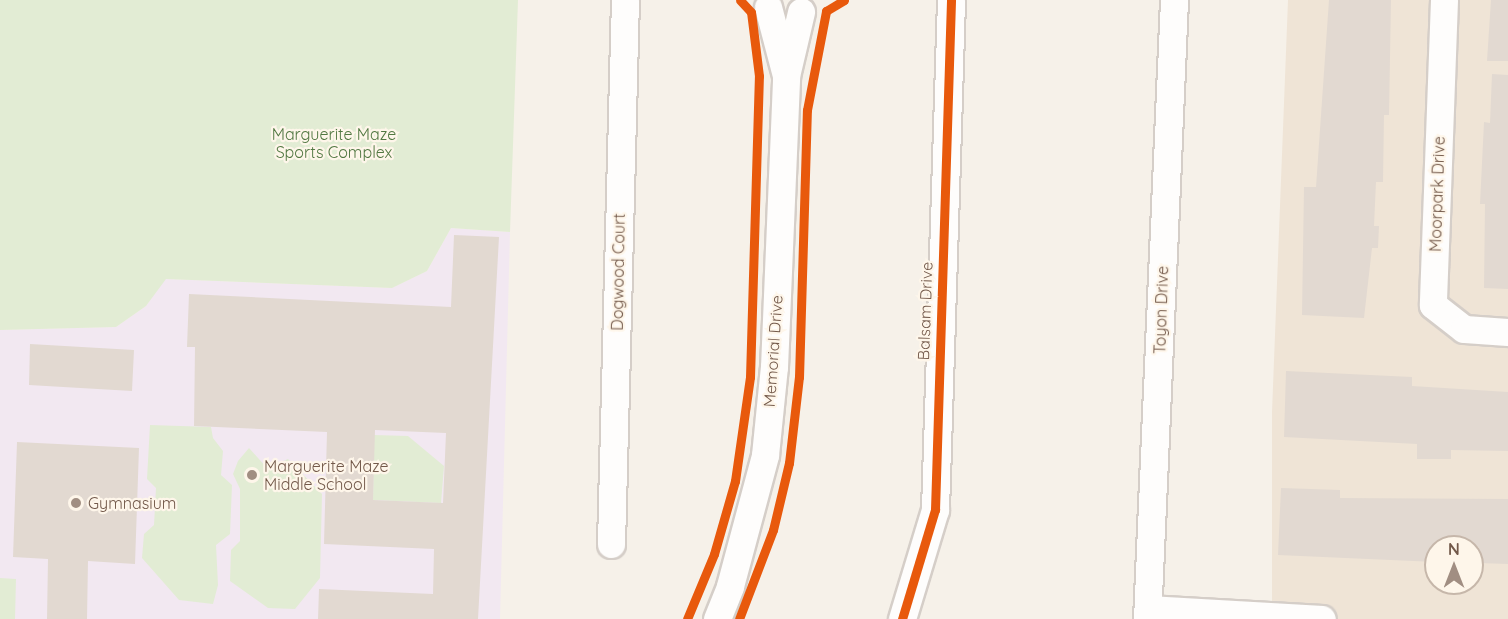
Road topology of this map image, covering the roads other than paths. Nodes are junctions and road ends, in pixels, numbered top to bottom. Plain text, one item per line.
1 (624, 0) edge
2 (951, 0) edge
3 (1174, 0) edge
4 (1444, 0) edge
5 (764, 3) edge
6 (811, 6) edge
7 (786, 76) junction
8 (1508, 332) edge
9 (611, 544) dead end
10 (1148, 614) edge
11 (717, 619) edge
12 (902, 619) edge
13 (1322, 619) edge

1 - 9 street, Dogwood Court
2 - 12 street, Balsam Drive
3 - 10 street, Toyon Drive
4 - 8 street, Moorpark Drive
5 - 6 street
5 - 7 street
6 - 7 street
7 - 11 street, Memorial Drive
10 - 13 street

